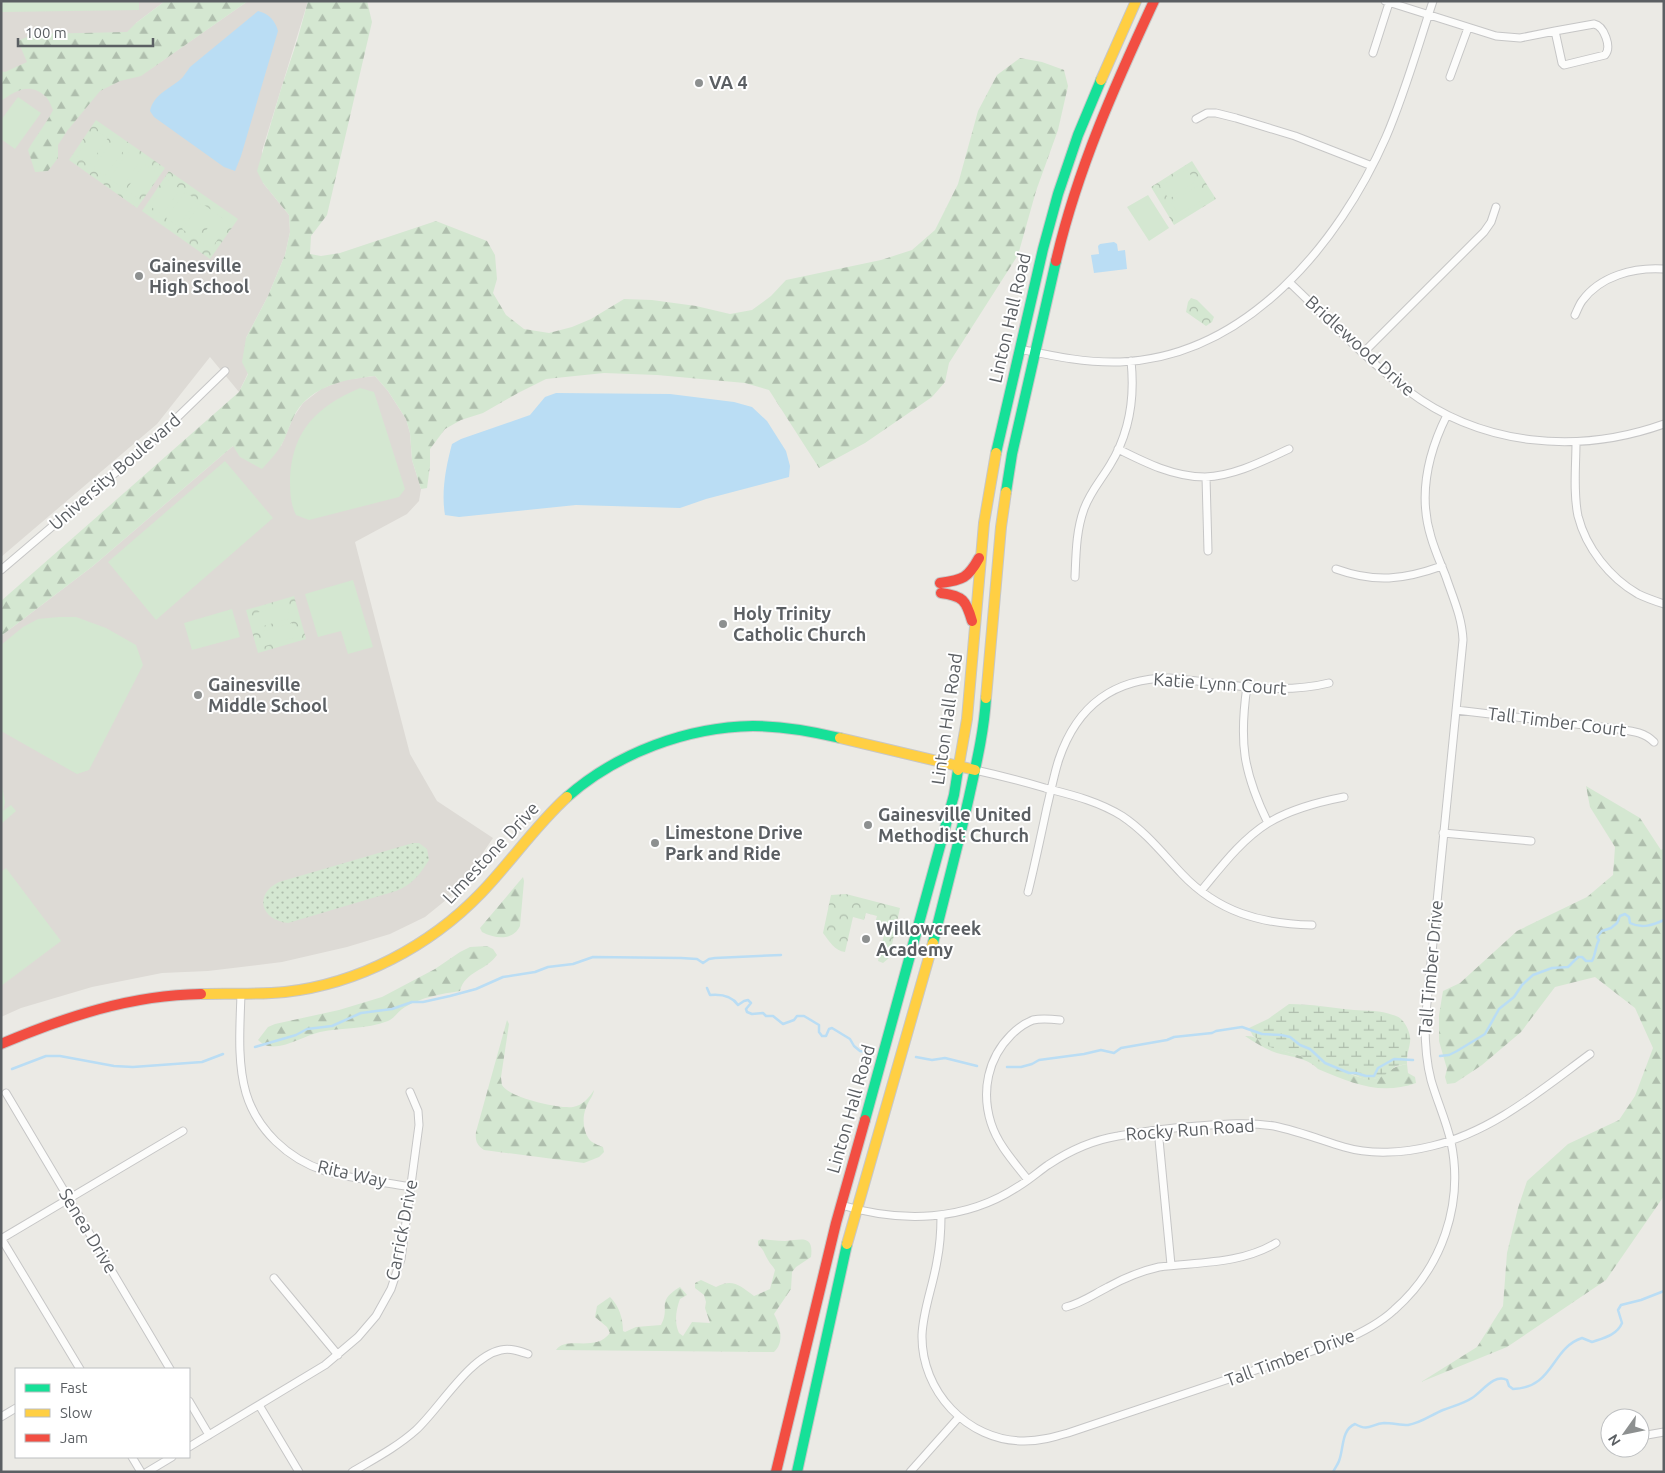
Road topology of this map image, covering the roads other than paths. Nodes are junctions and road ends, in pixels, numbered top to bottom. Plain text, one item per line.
1 (1136, 1) edge
2 (1154, 1) edge
3 (1433, 1) edge
4 (1387, 2) edge
5 (1428, 15) junction
6 (1468, 28) junction
7 (1554, 31) junction
8 (1373, 53) dead end
9 (1450, 77) dead end
10 (1196, 118) dead end
11 (1372, 166) junction
12 (1496, 207) dead end
13 (1664, 269) edge
14 (1289, 282) junction
15 (1575, 315) dead end
16 (1019, 349) junction
17 (1035, 353) junction
18 (1364, 353) junction
19 (1131, 361) junction
20 (224, 371) dead end
21 (1447, 415) junction
22 (1664, 424) edge
23 (1576, 442) junction
24 (1289, 449) dead end
25 (1118, 450) junction
26 (1206, 477) junction
27 (1208, 551) dead end
28 (982, 552) junction
29 (1442, 566) junction
30 (1336, 569) dead end
31 (1, 570) edge
32 (1075, 577) dead end
33 (1664, 604) edge
34 (975, 629) junction
35 (1329, 683) dead end
36 (1247, 686) junction
37 (1456, 710) junction
38 (1654, 742) dead end
39 (959, 766) junction
40 (975, 770) junction
41 (1051, 789) junction
42 (1344, 797) dead end
43 (1268, 823) junction
44 (1443, 833) junction
45 (1531, 841) dead end
46 (1201, 891) junction
47 (1028, 892) dead end
48 (1312, 925) dead end
49 (241, 994) junction
50 (1060, 1020) dead end
51 (1, 1044) edge
52 (1590, 1054) dead end
53 (410, 1092) dead end
54 (6, 1093) dead end
55 (1158, 1130) junction
56 (183, 1131) dead end
57 (1450, 1141) junction
58 (1028, 1180) junction
59 (411, 1186) junction
60 (69, 1198) junction
61 (841, 1205) junction
62 (856, 1209) junction
63 (941, 1216) junction
64 (1, 1238) edge
65 (1276, 1243) dead end
66 (1172, 1265) junction
67 (274, 1278) dead end
68 (1066, 1307) dead end
69 (528, 1354) dead end
70 (338, 1355) junction
71 (79, 1368) edge
72 (169, 1368) edge
73 (190, 1403) edge
74 (259, 1405) junction
75 (15, 1409) edge
76 (1, 1417) edge
77 (959, 1417) junction
78 (1664, 1432) edge
79 (1650, 1434) edge
80 (209, 1435) junction
81 (190, 1446) edge
82 (133, 1458) edge
83 (170, 1458) edge
84 (141, 1472) edge
85 (147, 1472) edge
86 (299, 1472) edge
87 (352, 1472) edge
88 (776, 1472) edge
89 (796, 1472) edge
90 (910, 1472) edge

1 - 16 main road, Linton Hall Road
2 - 17 main road, Linton Hall Road
3 - 5 street
4 - 5 street
4 - 8 street
5 - 6 street
5 - 11 street
6 - 7 street
6 - 9 street
7 - 7 street
10 - 11 street
11 - 14 street
12 - 18 street
13 - 15 street
14 - 18 street, Bridlewood Drive
14 - 19 street
16 - 17 street
16 - 28 main road, Linton Hall Road
17 - 19 street
17 - 40 main road, Linton Hall Road
18 - 21 street, Bridlewood Drive
19 - 25 street
20 - 31 street, University Boulevard
21 - 23 street, Bridlewood Drive
21 - 29 street, Tall Timber Drive
22 - 23 street, Bridlewood Drive
23 - 33 street
24 - 26 street
25 - 26 street
25 - 32 street
26 - 27 street
28 - 34 main road, Linton Hall Road
28 - 34 main road
29 - 30 street
29 - 37 street, Tall Timber Drive
34 - 39 main road, Linton Hall Road
35 - 36 street, Katie Lynn Court
36 - 41 street, Katie Lynn Court
36 - 43 street
37 - 38 street, Tall Timber Court
37 - 44 street, Tall Timber Drive
39 - 40 main road, Limestone Drive
39 - 49 main road, Limestone Drive
39 - 61 main road, Linton Hall Road
40 - 41 street
40 - 62 main road, Linton Hall Road
41 - 46 street
41 - 47 street, Katie Lynn Court
42 - 43 street
43 - 46 street
44 - 45 street
44 - 57 street, Tall Timber Drive
46 - 48 street
49 - 51 main road, Limestone Drive
49 - 59 street, Rita Way
50 - 58 street
52 - 57 street, Rocky Run Road
53 - 59 street, Carrick Drive
54 - 60 street, Senea Drive
55 - 57 street, Rocky Run Road
55 - 58 street, Rocky Run Road
55 - 66 street
56 - 60 street
57 - 77 street, Tall Timber Drive
58 - 63 street, Rocky Run Road
59 - 70 street, Carrick Drive
60 - 64 street
60 - 72 street, Senea Drive
61 - 62 street, Rocky Run Road
61 - 88 main road, Linton Hall Road
62 - 63 street, Rocky Run Road
62 - 89 main road, Linton Hall Road
63 - 77 street, Tall Timber Drive
64 - 71 street
65 - 66 street
66 - 68 street
67 - 70 street
69 - 87 street
70 - 74 street, Carrick Drive
73 - 80 street
74 - 80 street, Carrick Drive
74 - 86 street
75 - 76 street
77 - 90 street
78 - 79 street
80 - 81 street, Carrick Drive
82 - 84 street
83 - 85 street

